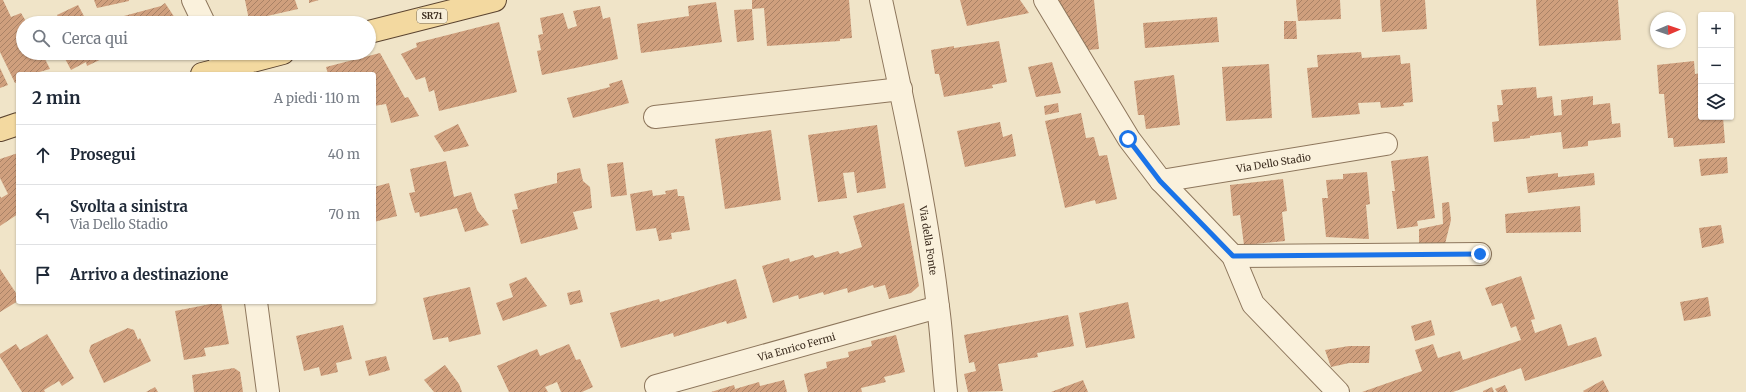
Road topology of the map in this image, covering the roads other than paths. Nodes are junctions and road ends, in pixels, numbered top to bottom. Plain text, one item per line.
1 (193, 0) edge
2 (495, 0) edge
3 (880, 0) edge
4 (1045, 0) edge
5 (201, 16) edge
6 (376, 30) edge
7 (248, 60) edge
8 (223, 65) edge
9 (207, 72) edge
10 (901, 90) junction
11 (655, 117) dead end
12 (16, 125) edge
13 (0, 130) edge
14 (1386, 144) dead end
15 (1160, 181) junction
16 (1480, 254) dead end
17 (1233, 256) junction
18 (256, 304) edge
19 (938, 307) junction
20 (656, 386) dead end
21 (268, 392) edge
22 (946, 392) edge
23 (1338, 392) edge

1 - 5 street
2 - 6 main road, SR71
3 - 10 street, Via della Fonte
4 - 15 street
7 - 8 main road
8 - 9 main road
10 - 11 street
10 - 19 street, Via della Fonte
12 - 13 main road
14 - 15 street, Via Dello Stadio
15 - 17 street
16 - 17 street
17 - 23 street
18 - 21 street
19 - 20 street, Via Enrico Fermi
19 - 22 street, Via della Fonte

